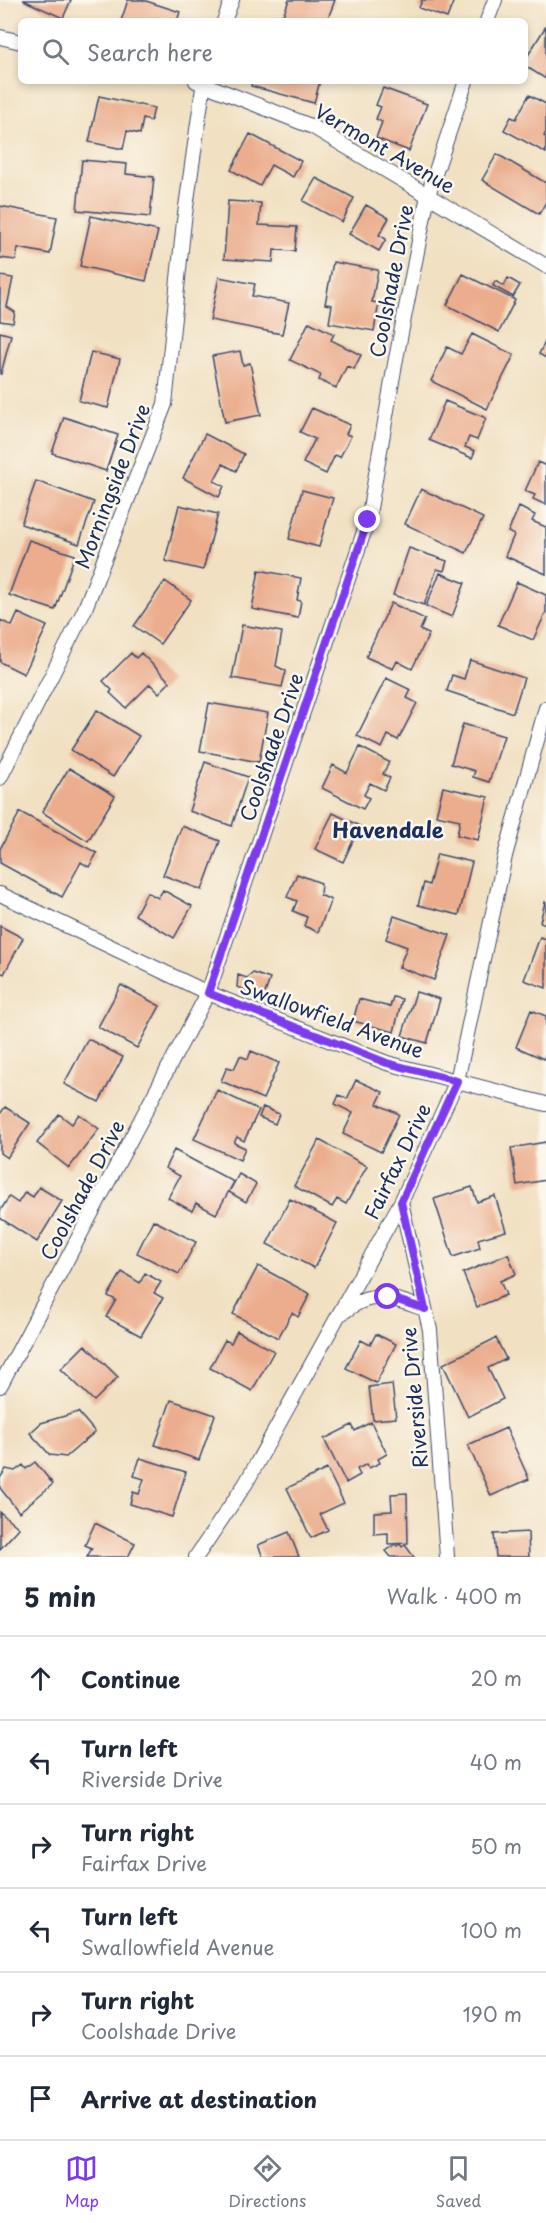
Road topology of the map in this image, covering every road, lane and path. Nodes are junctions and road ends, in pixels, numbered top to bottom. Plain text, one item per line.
1 (232, 0) edge
2 (495, 0) edge
3 (225, 18) edge
4 (488, 18) edge
5 (0, 37) edge
6 (18, 41) edge
7 (201, 84) edge
8 (206, 84) edge
9 (465, 84) edge
10 (428, 195) junction
11 (546, 266) edge
12 (546, 708) edge
13 (0, 778) edge
14 (0, 894) edge
15 (208, 993) junction
16 (457, 1081) junction
17 (546, 1104) edge
18 (401, 1202) junction
19 (425, 1309) junction
20 (335, 1318) junction
21 (0, 1386) edge
22 (196, 1557) edge
23 (447, 1557) edge

1 - 3 street
2 - 4 street
5 - 6 street
7 - 13 street, Morningside Drive
8 - 10 street, Vermont Avenue
9 - 10 street, Coolshade Drive
10 - 11 street, Vermont Avenue
10 - 15 street, Coolshade Drive
12 - 16 street, Fairfax Drive
14 - 15 street, Swallowfield Avenue
15 - 16 street, Swallowfield Avenue
15 - 21 street, Coolshade Drive
16 - 17 street, Swallowfield Avenue
16 - 18 street, Fairfax Drive
18 - 19 street, Riverside Drive
18 - 20 street, Fairfax Drive
19 - 20 street
19 - 23 street, Riverside Drive
20 - 22 street, Fairfax Drive

